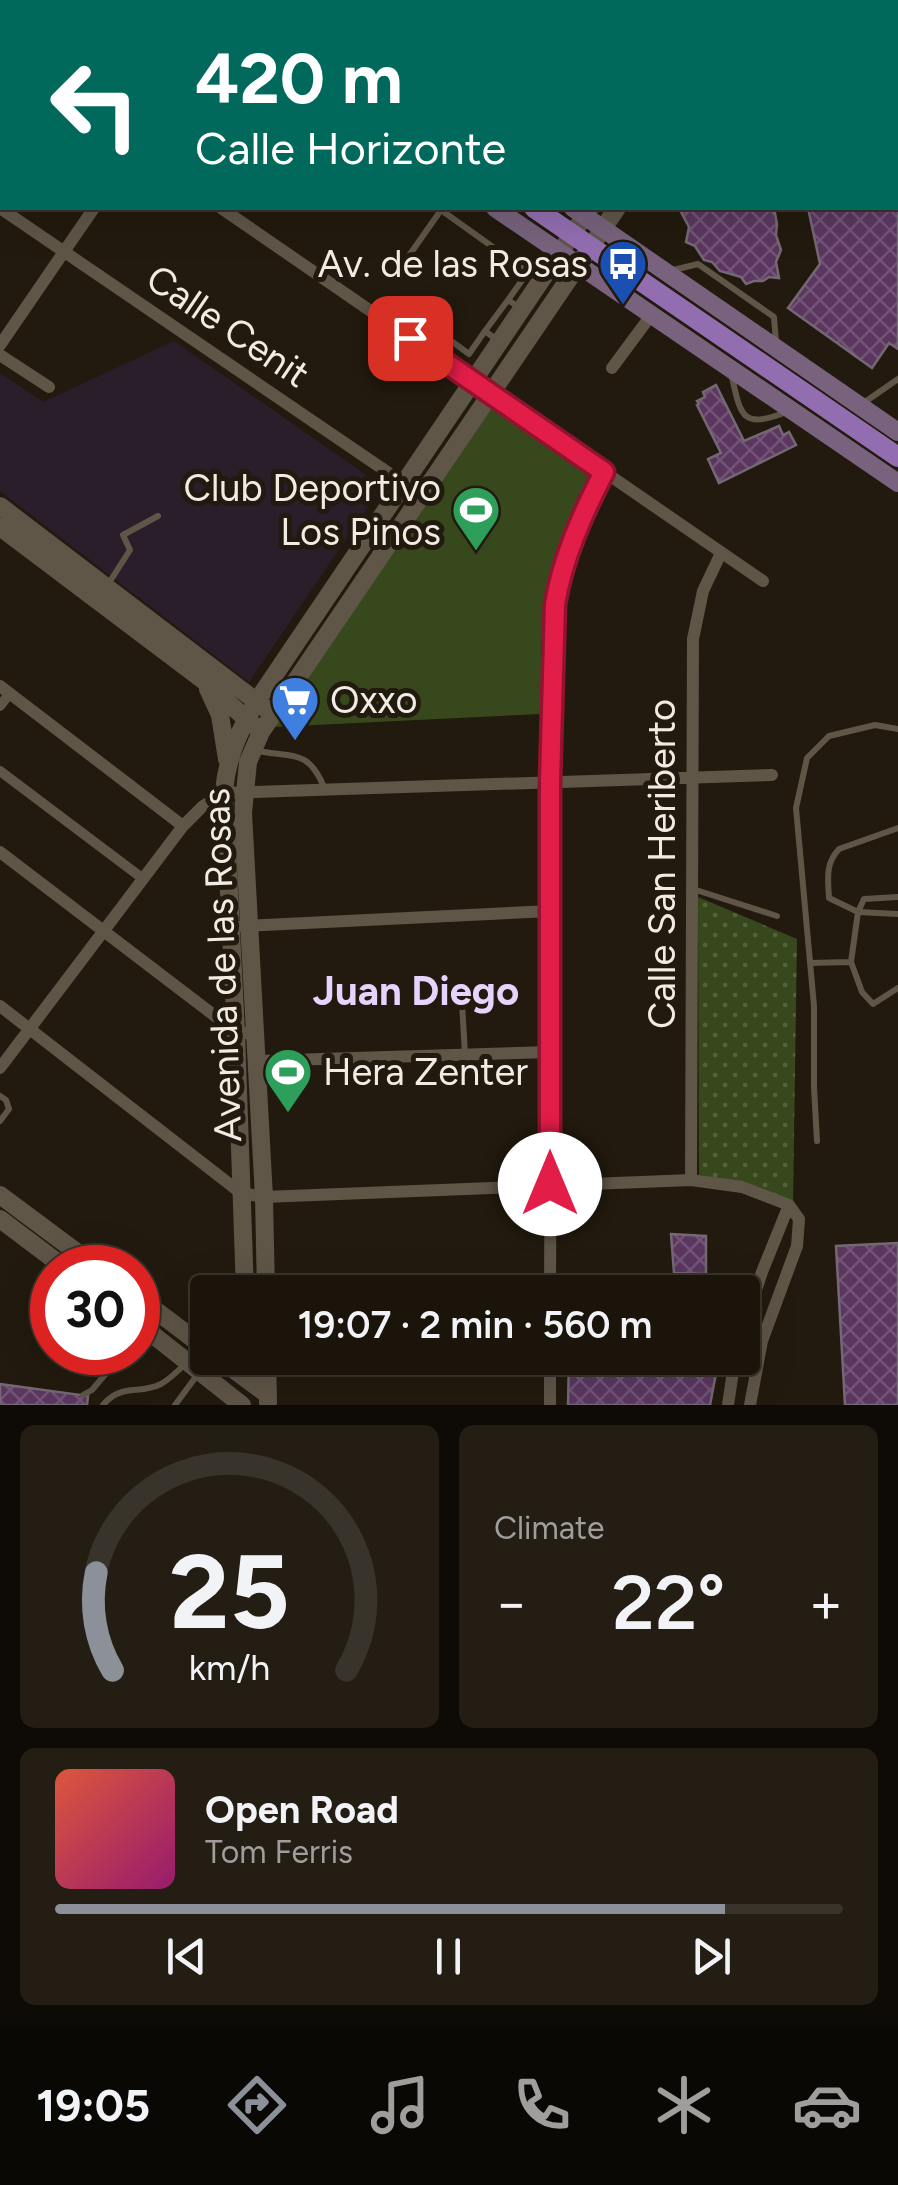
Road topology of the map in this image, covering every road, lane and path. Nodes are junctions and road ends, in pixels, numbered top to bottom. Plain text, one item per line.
1 (3, 210) edge
2 (93, 210) edge
3 (224, 210) edge
4 (440, 210) edge
5 (442, 210) edge
6 (502, 210) edge
7 (538, 210) edge
8 (615, 210) edge
9 (582, 232) edge
10 (65, 250) junction
11 (408, 257) dead end
12 (534, 277) junction
13 (652, 314) junction
14 (427, 323) dead end
15 (493, 337) junction
16 (0, 345) edge
17 (0, 355) edge
18 (730, 367) junction
19 (612, 368) dead end
20 (898, 379) edge
21 (473, 382) junction
22 (49, 387) dead end
23 (490, 393) junction
24 (860, 406) junction
25 (791, 410) junction
26 (898, 432) edge
27 (898, 457) edge
28 (604, 472) junction
29 (404, 483) junction
30 (898, 483) edge
31 (421, 495) junction
32 (0, 506) edge
33 (158, 516) dead end
34 (0, 526) edge
35 (721, 552) junction
36 (763, 581) dead end
37 (106, 587) junction
38 (203, 680) junction
39 (5, 690) edge
40 (256, 701) junction
41 (0, 706) edge
42 (273, 714) junction
43 (246, 718) junction
44 (898, 729) edge
45 (257, 741) junction
46 (228, 762) junction
47 (0, 771) edge
48 (772, 776) dead end
49 (692, 777) junction
50 (550, 781) junction
51 (325, 788) junction
52 (243, 792) junction
53 (224, 793) junction
54 (183, 826) junction
55 (898, 828) edge
56 (0, 852) edge
57 (142, 878) junction
58 (692, 888) junction
59 (898, 897) edge
60 (550, 911) junction
61 (858, 912) junction
62 (898, 914) edge
63 (777, 916) dead end
64 (240, 927) junction
65 (103, 929) junction
66 (851, 962) junction
67 (810, 963) junction
68 (461, 986) dead end
69 (898, 988) edge
70 (0, 1006) edge
71 (30, 1028) junction
72 (246, 1033) junction
73 (550, 1052) junction
74 (465, 1055) junction
75 (256, 1061) junction
76 (0, 1068) edge
77 (0, 1096) edge
78 (0, 1120) edge
79 (817, 1141) dead end
80 (691, 1180) junction
81 (550, 1184) junction
82 (241, 1193) junction
83 (0, 1194) edge
84 (264, 1196) junction
85 (790, 1206) junction
86 (0, 1218) edge
87 (35, 1245) edge
88 (68, 1245) edge
89 (244, 1275) edge
90 (266, 1275) edge
91 (550, 1275) edge
92 (756, 1275) edge
93 (760, 1299) edge
94 (775, 1304) junction
95 (160, 1314) edge
96 (190, 1336) edge
97 (160, 1343) edge
98 (190, 1364) edge
99 (190, 1369) edge
100 (105, 1375) edge
101 (190, 1375) edge
102 (205, 1375) edge
103 (240, 1375) edge
104 (248, 1375) edge
105 (269, 1375) edge
106 (550, 1375) edge
107 (733, 1375) edge
108 (248, 1381) junction
109 (83, 1395) dead end
110 (273, 1402) edge
111 (102, 1405) edge
112 (175, 1405) edge
113 (246, 1405) edge
114 (550, 1405) edge
115 (728, 1405) edge
116 (750, 1405) edge

1 - 10 street, Calle Cenit
2 - 10 street
3 - 21 street
4 - 11 lane
5 - 12 lane
6 - 9 main road
7 - 9 main road
8 - 9 street, Avenida de las Rosas
9 - 12 street, Avenida de las Rosas
9 - 13 main road
9 - 23 street, Avenida de las Rosas
9 - 24 main road
9 - 27 main road
10 - 16 street
10 - 29 street, Calle Cenit
12 - 15 street, Avenida de las Rosas
13 - 18 main road
13 - 19 street
14 - 15 lane
15 - 21 street, Avenida de las Rosas
17 - 22 street
18 - 25 main road
18 - 25 lane
20 - 24 lane
21 - 23 street
21 - 29 street, Avenida de las Rosas
23 - 28 street
23 - 31 street, Avenida de las Rosas
24 - 26 main road
25 - 30 main road
28 - 35 street
28 - 50 street
29 - 31 street, Calle Cenit
29 - 40 street, Avenida de las Rosas
31 - 42 street, Avenida de las Rosas
32 - 37 street
33 - 37 lane
34 - 38 street
35 - 36 street
35 - 49 street, Calle San Heriberto
37 - 40 street
38 - 43 street
38 - 46 street
39 - 41 street
39 - 54 street
40 - 42 street
40 - 43 street, Avenida de las Rosas
42 - 45 street, Avenida de las Rosas
43 - 45 street
43 - 46 street, Avenida de las Rosas
44 - 67 lane
45 - 51 lane
45 - 52 street, Avenida de las Rosas
46 - 53 street, Avenida de las Rosas
47 - 57 street
48 - 49 street
49 - 50 street
49 - 58 street, Calle San Heriberto
50 - 51 street
50 - 60 street
51 - 52 street
52 - 53 street
52 - 64 street, Avenida de las Rosas
53 - 54 street
53 - 64 street, Avenida de las Rosas
54 - 57 street
55 - 61 lane
56 - 65 street
57 - 65 street
58 - 63 lane
58 - 80 street, Calle San Heriberto
59 - 61 lane
60 - 64 street
60 - 73 street
61 - 62 lane
61 - 66 lane
64 - 72 street, Avenida de las Rosas
65 - 71 street
65 - 72 street
66 - 67 lane
66 - 69 lane
67 - 79 lane
68 - 74 lane
70 - 71 street
71 - 76 street
71 - 82 street
72 - 75 street, Avenida de las Rosas
72 - 82 street, Avenida de las Rosas
73 - 74 street
73 - 81 street
74 - 75 street
75 - 84 street, Avenida de las Rosas
77 - 78 lane
80 - 81 street
80 - 85 street
81 - 84 street
81 - 91 street
82 - 84 street
82 - 89 street, Avenida de las Rosas
83 - 88 street
84 - 90 street, Avenida de las Rosas
85 - 92 street
85 - 94 street
86 - 87 street
93 - 94 street
94 - 116 street
95 - 96 street
97 - 98 street
99 - 111 lane
100 - 109 lane
101 - 112 lane
102 - 113 street
103 - 108 street
104 - 108 street
105 - 110 street
106 - 114 street
107 - 115 street
108 - 110 street
108 - 113 street

